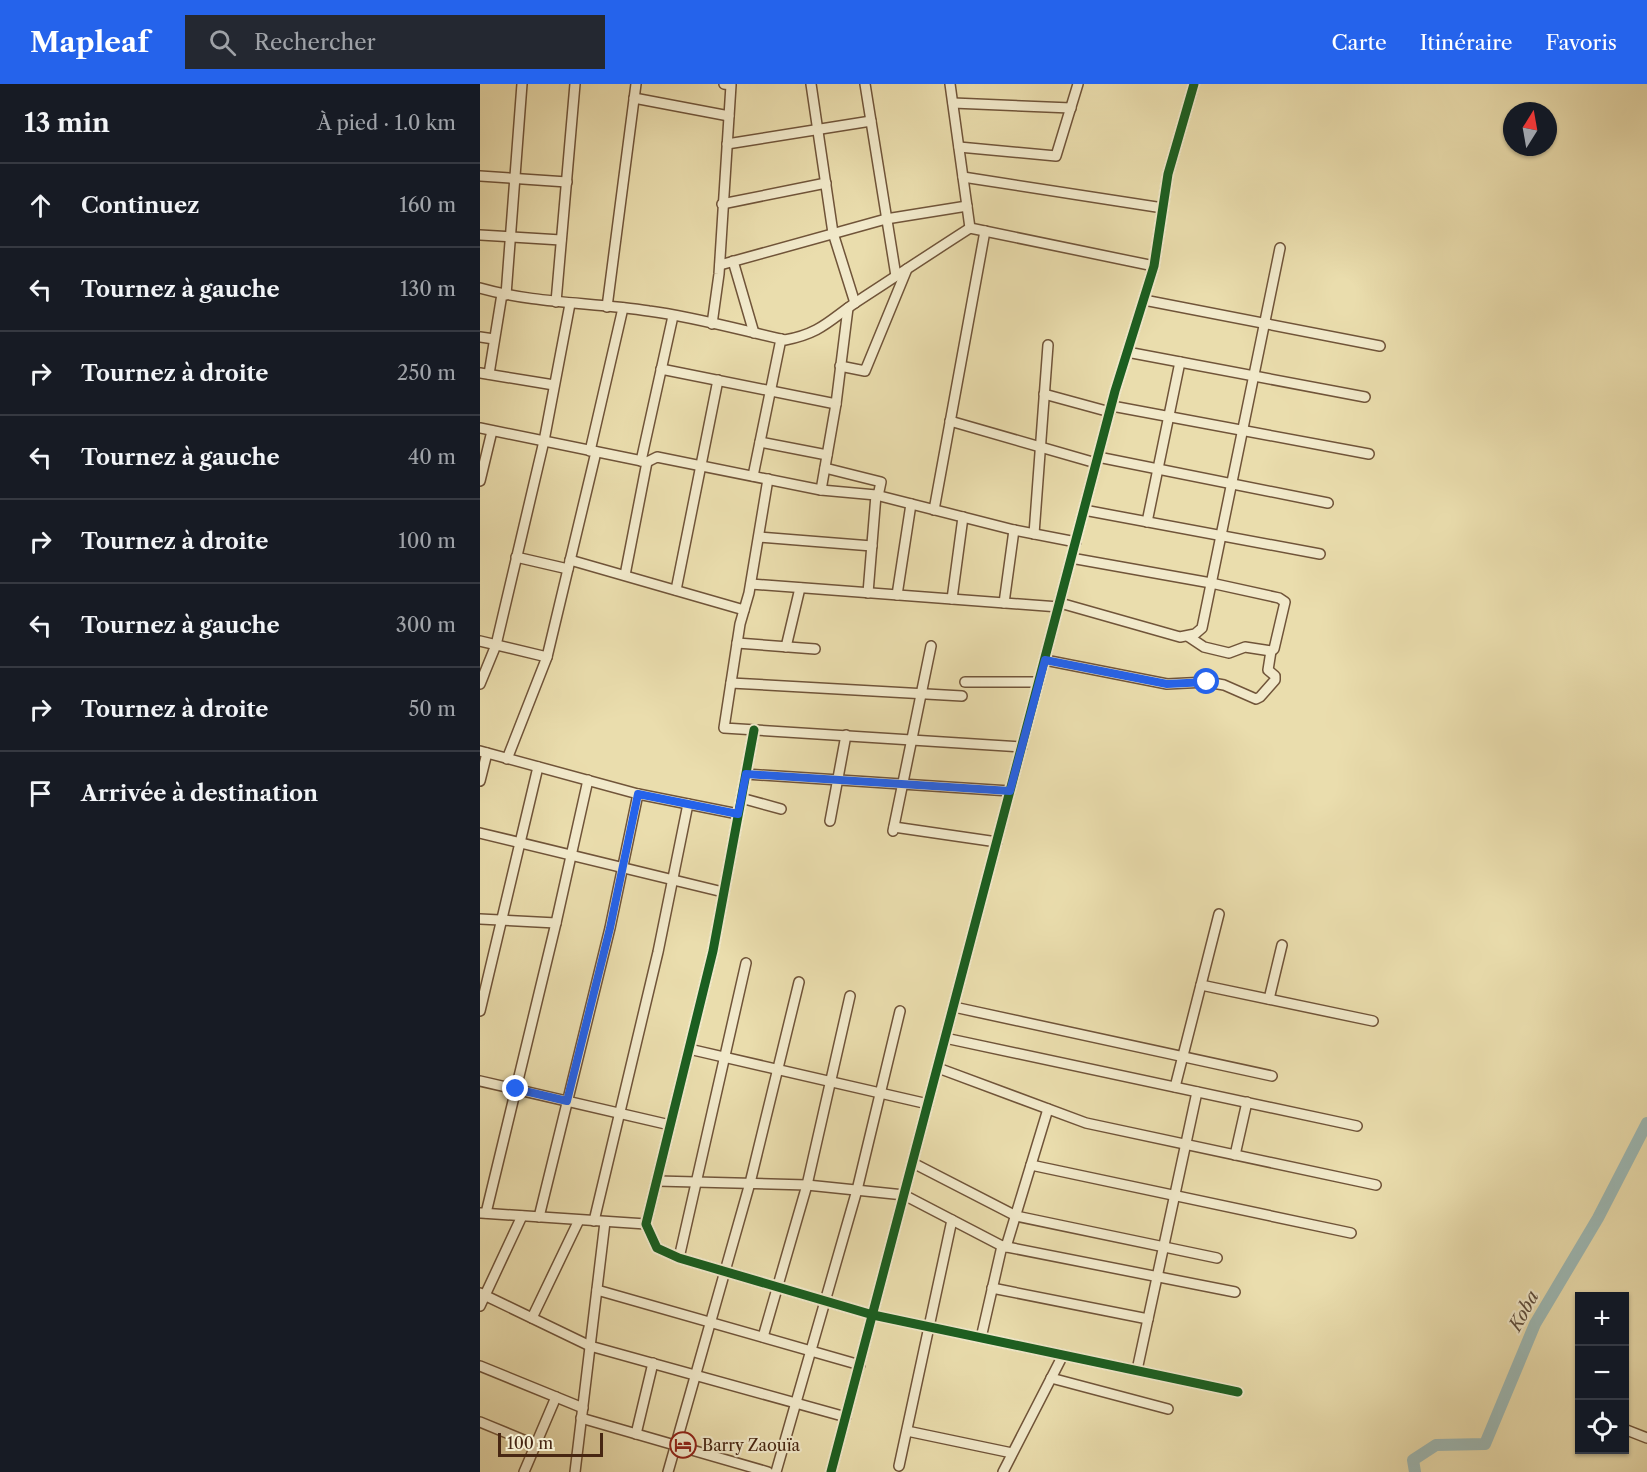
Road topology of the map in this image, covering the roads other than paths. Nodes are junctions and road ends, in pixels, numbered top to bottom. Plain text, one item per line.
1 (522, 84) edge
2 (575, 84) edge
3 (636, 84) edge
4 (724, 84) edge
5 (811, 84) edge
6 (865, 84) edge
7 (950, 84) edge
8 (1078, 84) edge
9 (1194, 84) edge
10 (634, 98) junction
11 (953, 103) junction
12 (1071, 108) junction
13 (729, 116) junction
14 (871, 121) junction
15 (818, 129) junction
16 (727, 144) junction
17 (959, 147) junction
18 (480, 176) edge
19 (963, 177) junction
20 (514, 178) junction
21 (567, 182) junction
22 (826, 183) junction
23 (722, 204) junction
24 (967, 206) junction
25 (1163, 208) junction
26 (886, 219) junction
27 (970, 228) junction
28 (985, 231) junction
29 (833, 233) junction
30 (480, 235) edge
31 (510, 237) junction
32 (561, 240) junction
33 (1280, 248) dead end
34 (733, 261) junction
35 (720, 265) junction
36 (1154, 266) junction
37 (907, 269) junction
38 (896, 276) junction
39 (480, 288) edge
40 (504, 295) junction
41 (1144, 300) junction
42 (556, 303) junction
43 (570, 304) junction
44 (851, 305) junction
45 (607, 307) junction
46 (623, 308) junction
47 (673, 316) junction
48 (1265, 323) junction
49 (712, 324) junction
50 (754, 333) junction
51 (480, 337) edge
52 (494, 339) junction
53 (781, 339) junction
54 (1048, 345) dead end
55 (1380, 346) dead end
56 (1127, 352) junction
57 (1180, 362) junction
58 (840, 366) junction
59 (661, 369) junction
60 (484, 373) edge
61 (1254, 376) junction
62 (718, 380) junction
63 (554, 385) junction
64 (770, 390) junction
65 (1044, 394) junction
66 (1365, 398) dead end
67 (836, 404) junction
68 (1111, 409) junction
69 (1169, 416) junction
70 (950, 421) junction
71 (480, 428) edge
72 (1243, 430) junction
73 (492, 431) junction
74 (544, 441) junction
75 (760, 442) junction
76 (1040, 447) junction
77 (593, 451) junction
78 (1369, 454) dead end
79 (827, 455) junction
80 (1097, 460) junction
81 (644, 461) junction
82 (701, 466) junction
83 (825, 468) junction
84 (1158, 469) junction
85 (753, 476) junction
86 (768, 479) junction
87 (480, 481) edge
88 (1232, 484) junction
89 (821, 490) junction
90 (877, 496) junction
91 (1328, 503) dead end
92 (911, 504) junction
93 (934, 510) junction
94 (1084, 510) junction
95 (963, 517) junction
96 (1147, 522) junction
97 (1014, 530) junction
98 (1034, 534) junction
99 (1221, 536) junction
100 (759, 537) junction
101 (1076, 542) junction
102 (872, 546) junction
103 (1320, 554) dead end
104 (516, 557) junction
105 (1071, 558) junction
106 (569, 564) junction
107 (625, 575) junction
108 (1211, 583) junction
109 (751, 584) junction
110 (800, 588) junction
111 (676, 590) junction
112 (868, 593) junction
113 (897, 595) junction
114 (952, 599) junction
115 (1004, 603) junction
116 (1059, 605) junction
117 (744, 610) junction
118 (1189, 637) junction
119 (480, 641) edge
120 (737, 643) junction
121 (496, 645) junction
122 (931, 646) dead end
123 (786, 647) junction
124 (815, 649) dead end
125 (1271, 651) junction
126 (547, 657) junction
127 (1045, 660) junction
128 (965, 682) dead end
129 (1039, 682) junction
130 (731, 683) junction
131 (480, 684) edge
132 (921, 694) junction
133 (962, 696) dead end
134 (754, 730) junction
135 (846, 735) junction
136 (912, 739) junction
137 (1022, 747) junction
138 (483, 752) edge
139 (507, 759) junction
140 (538, 767) junction
141 (746, 774) junction
142 (588, 780) junction
143 (837, 780) junction
144 (480, 781) edge
145 (903, 783) junction
146 (1010, 791) junction
147 (638, 794) junction
148 (741, 798) junction
149 (688, 804) junction
150 (781, 809) dead end
151 (738, 814) junction
152 (830, 821) dead end
153 (480, 834) edge
154 (997, 842) junction
155 (520, 843) junction
156 (571, 856) junction
157 (622, 868) junction
158 (673, 880) junction
159 (723, 892) junction
160 (1219, 914) dead end
161 (480, 919) edge
162 (501, 920) junction
163 (556, 923) junction
164 (1282, 945) dead end
165 (746, 963) dead end
166 (799, 982) dead end
167 (1201, 985) junction
168 (850, 996) dead end
169 (1269, 999) junction
170 (954, 1007) junction
171 (480, 1011) edge
172 (900, 1011) dead end
173 (1373, 1021) dead end
174 (945, 1038) junction
175 (689, 1049) junction
176 (1183, 1057) junction
177 (725, 1058) junction
178 (938, 1068) junction
179 (778, 1070) junction
180 (1272, 1076) dead end
181 (480, 1081) edge
182 (830, 1082) junction
183 (1175, 1087) junction
184 (516, 1089) junction
185 (1197, 1092) junction
186 (880, 1093) junction
187 (567, 1101) junction
188 (1247, 1102) junction
189 (928, 1104) junction
190 (1048, 1109) junction
191 (620, 1113) junction
192 (670, 1125) junction
193 (1357, 1126) dead end
194 (1185, 1144) junction
195 (1235, 1155) junction
196 (913, 1163) junction
197 (1031, 1165) junction
198 (657, 1181) junction
199 (696, 1182) junction
200 (750, 1184) junction
201 (807, 1185) junction
202 (1376, 1185) dead end
203 (857, 1190) junction
204 (904, 1195) junction
205 (1174, 1196) junction
206 (483, 1213) edge
207 (522, 1216) junction
208 (1016, 1216) junction
209 (539, 1217) junction
210 (579, 1220) junction
211 (952, 1220) junction
212 (594, 1221) junction
213 (605, 1222) junction
214 (646, 1224) junction
215 (1351, 1233) dead end
216 (1004, 1247) junction
217 (1163, 1247) junction
218 (679, 1258) junction
219 (1217, 1258) dead end
220 (725, 1272) junction
221 (1157, 1277) junction
222 (778, 1287) junction
223 (992, 1288) junction
224 (597, 1290) junction
225 (1235, 1292) dead end
226 (482, 1294) edge
227 (825, 1301) junction
228 (480, 1306) edge
229 (873, 1315) junction
230 (532, 1318) junction
231 (1148, 1319) junction
232 (711, 1322) junction
233 (929, 1327) junction
234 (763, 1337) junction
235 (981, 1338) junction
236 (590, 1346) junction
237 (811, 1351) junction
238 (1063, 1355) junction
239 (653, 1364) junction
240 (860, 1365) junction
241 (480, 1366) edge
242 (1137, 1371) junction
243 (696, 1375) junction
244 (1051, 1378) junction
245 (1238, 1392) dead end
246 (556, 1398) junction
247 (796, 1403) junction
248 (1168, 1408) dead end
249 (582, 1413) junction
250 (846, 1417) junction
251 (480, 1422) edge
252 (907, 1431) junction
253 (1629, 1431) edge
254 (636, 1434) junction
255 (1647, 1438) edge
256 (536, 1445) junction
257 (676, 1445) junction
258 (1012, 1453) junction
259 (899, 1466) dead end
260 (524, 1472) edge
261 (575, 1472) edge
262 (668, 1472) edge
263 (768, 1472) edge
264 (776, 1472) edge
265 (831, 1472) edge
266 (1003, 1472) edge

1 - 20 street
2 - 21 street
3 - 10 street
4 - 13 street
5 - 15 street
6 - 14 street
7 - 11 street
8 - 12 street
9 - 25 street
10 - 13 street
10 - 45 street
11 - 12 street
11 - 17 street
12 - 17 street
13 - 16 street
14 - 15 street
14 - 26 street
15 - 16 street
15 - 22 street
16 - 23 street
17 - 19 street
18 - 20 street
19 - 24 street
19 - 25 street
20 - 21 street
20 - 31 street
21 - 32 street
22 - 23 street
22 - 29 street
23 - 35 street
24 - 26 street
24 - 27 street
25 - 36 street
26 - 29 street
26 - 38 street
27 - 28 street
27 - 37 street
28 - 36 street
28 - 70 street
29 - 34 street
29 - 44 street
30 - 31 street
31 - 32 street
31 - 40 street
32 - 42 street
33 - 48 street
34 - 35 street
34 - 50 street
35 - 49 street
36 - 41 street
37 - 38 street
37 - 58 street
38 - 44 street
39 - 40 street
40 - 42 street
40 - 52 street
41 - 48 street
41 - 56 street
42 - 43 street
43 - 45 street
43 - 63 street
44 - 53 street
44 - 58 street
45 - 46 street
46 - 47 street
46 - 77 street
47 - 49 street
47 - 59 street
48 - 55 street
48 - 61 street
49 - 50 street
50 - 53 street
51 - 52 street
52 - 60 street
53 - 64 street
54 - 65 street
56 - 57 street
56 - 68 street
57 - 61 street
57 - 69 street
58 - 67 street
59 - 62 street
59 - 81 street
60 - 63 street
61 - 66 street
61 - 72 street
62 - 64 street
62 - 82 street
63 - 74 street
64 - 67 street
64 - 75 street
65 - 68 street
65 - 76 street
67 - 79 street
68 - 69 street
68 - 80 street
69 - 72 street
69 - 84 street
70 - 76 street
70 - 93 street
71 - 73 street
72 - 78 street
72 - 88 street
73 - 74 street
73 - 87 street
74 - 77 street
74 - 104 street
75 - 79 street
75 - 85 street
76 - 80 street
76 - 98 street
77 - 81 street
77 - 106 street
79 - 83 street
80 - 84 street
80 - 94 street
81 - 82 street
81 - 107 street
82 - 85 street
82 - 111 street
83 - 89 street
83 - 90 street
84 - 88 street
84 - 96 street
85 - 86 street
86 - 89 street
86 - 100 street
88 - 91 street
88 - 99 street
89 - 90 street
90 - 92 street
90 - 102 street
92 - 93 street
92 - 113 street
93 - 95 street
94 - 96 street
94 - 101 street
95 - 97 street
95 - 114 street
96 - 99 street
97 - 98 street
97 - 115 street
98 - 101 street
99 - 103 street
99 - 108 street
100 - 102 street
100 - 109 street
101 - 105 street
102 - 112 street
104 - 106 street
104 - 121 street
105 - 108 street
105 - 116 street
106 - 107 street
106 - 126 street
107 - 111 street
108 - 118 street
108 - 125 street
109 - 110 street
109 - 117 street
110 - 112 street
110 - 123 street
111 - 117 street
112 - 113 street
113 - 114 street
114 - 115 street
115 - 116 street
116 - 118 street
116 - 127 street
117 - 120 street
118 - 125 street
119 - 121 street
120 - 123 street
120 - 130 street
121 - 126 street
121 - 131 street
122 - 132 street
123 - 124 street
125 - 127 street
126 - 139 street
127 - 129 street
128 - 129 street
129 - 137 street
130 - 132 street
130 - 134 street
132 - 133 street
132 - 136 street
134 - 135 street
134 - 141 street
135 - 136 street
135 - 143 street
136 - 137 street
136 - 145 street
137 - 146 street
138 - 139 street
138 - 144 street
139 - 140 street
140 - 142 street
140 - 155 street
141 - 143 street
141 - 148 street
142 - 147 street
142 - 156 street
143 - 145 street
143 - 152 street
145 - 146 street
145 - 154 street
146 - 154 street
147 - 149 street
147 - 157 street
148 - 150 street
148 - 151 street
149 - 151 street
149 - 158 street
151 - 159 street
153 - 155 street
154 - 170 street
155 - 156 street
155 - 162 street
156 - 157 street
156 - 163 street
157 - 158 street
157 - 187 street
158 - 159 street
158 - 191 street
159 - 175 street
160 - 167 street
161 - 162 street
162 - 163 street
162 - 171 street
163 - 184 street
164 - 169 street
165 - 177 street
166 - 179 street
167 - 169 street
167 - 176 street
168 - 182 street
169 - 173 street
170 - 174 street
170 - 176 street
172 - 186 street
174 - 178 street
174 - 183 street
175 - 177 street
175 - 192 street
176 - 180 street
176 - 183 street
177 - 179 street
177 - 199 street
178 - 189 street
178 - 190 street
179 - 182 street
179 - 200 street
181 - 184 street
182 - 186 street
182 - 201 street
183 - 185 street
184 - 187 street
184 - 206 street
185 - 188 street
185 - 194 street
186 - 189 street
186 - 203 street
187 - 191 street
187 - 209 street
188 - 193 street
188 - 195 street
189 - 196 street
190 - 194 street
190 - 197 street
191 - 192 street
191 - 212 street
192 - 198 street
194 - 195 street
194 - 205 street
195 - 202 street
196 - 204 street
196 - 208 street
197 - 205 street
197 - 208 street
198 - 199 street
198 - 214 street
199 - 200 street
199 - 218 street
200 - 201 street
200 - 220 street
201 - 203 street
201 - 222 street
203 - 204 street
203 - 227 street
204 - 211 street
204 - 229 street
205 - 215 street
205 - 217 street
206 - 207 street
207 - 209 street
207 - 226 street
208 - 216 street
208 - 217 street
209 - 210 street
210 - 212 street
210 - 230 street
211 - 216 street
211 - 233 street
212 - 213 street
213 - 214 street
213 - 224 street
214 - 218 street
216 - 221 street
216 - 223 street
217 - 219 street
217 - 221 street
218 - 220 street
220 - 222 street
220 - 232 street
221 - 225 street
221 - 231 street
222 - 227 street
222 - 234 street
223 - 231 street
223 - 235 street
224 - 232 street
224 - 236 street
226 - 228 street
226 - 230 street
227 - 229 street
227 - 237 street
229 - 233 street
229 - 240 street
230 - 236 street
231 - 242 street
232 - 234 street
232 - 243 street
233 - 235 street
233 - 252 street
234 - 237 street
235 - 238 street
236 - 239 street
236 - 249 street
237 - 240 street
237 - 247 street
238 - 242 street
238 - 244 street
239 - 243 street
239 - 254 street
240 - 250 street
241 - 246 street
242 - 245 street
243 - 247 street
243 - 257 street
244 - 248 street
244 - 258 street
246 - 249 street
246 - 256 street
247 - 250 street
247 - 264 street
249 - 254 street
249 - 261 street
250 - 265 street
251 - 256 street
252 - 258 street
252 - 259 street
253 - 255 street
254 - 257 street
256 - 260 street
257 - 262 street
257 - 263 street
258 - 266 street

